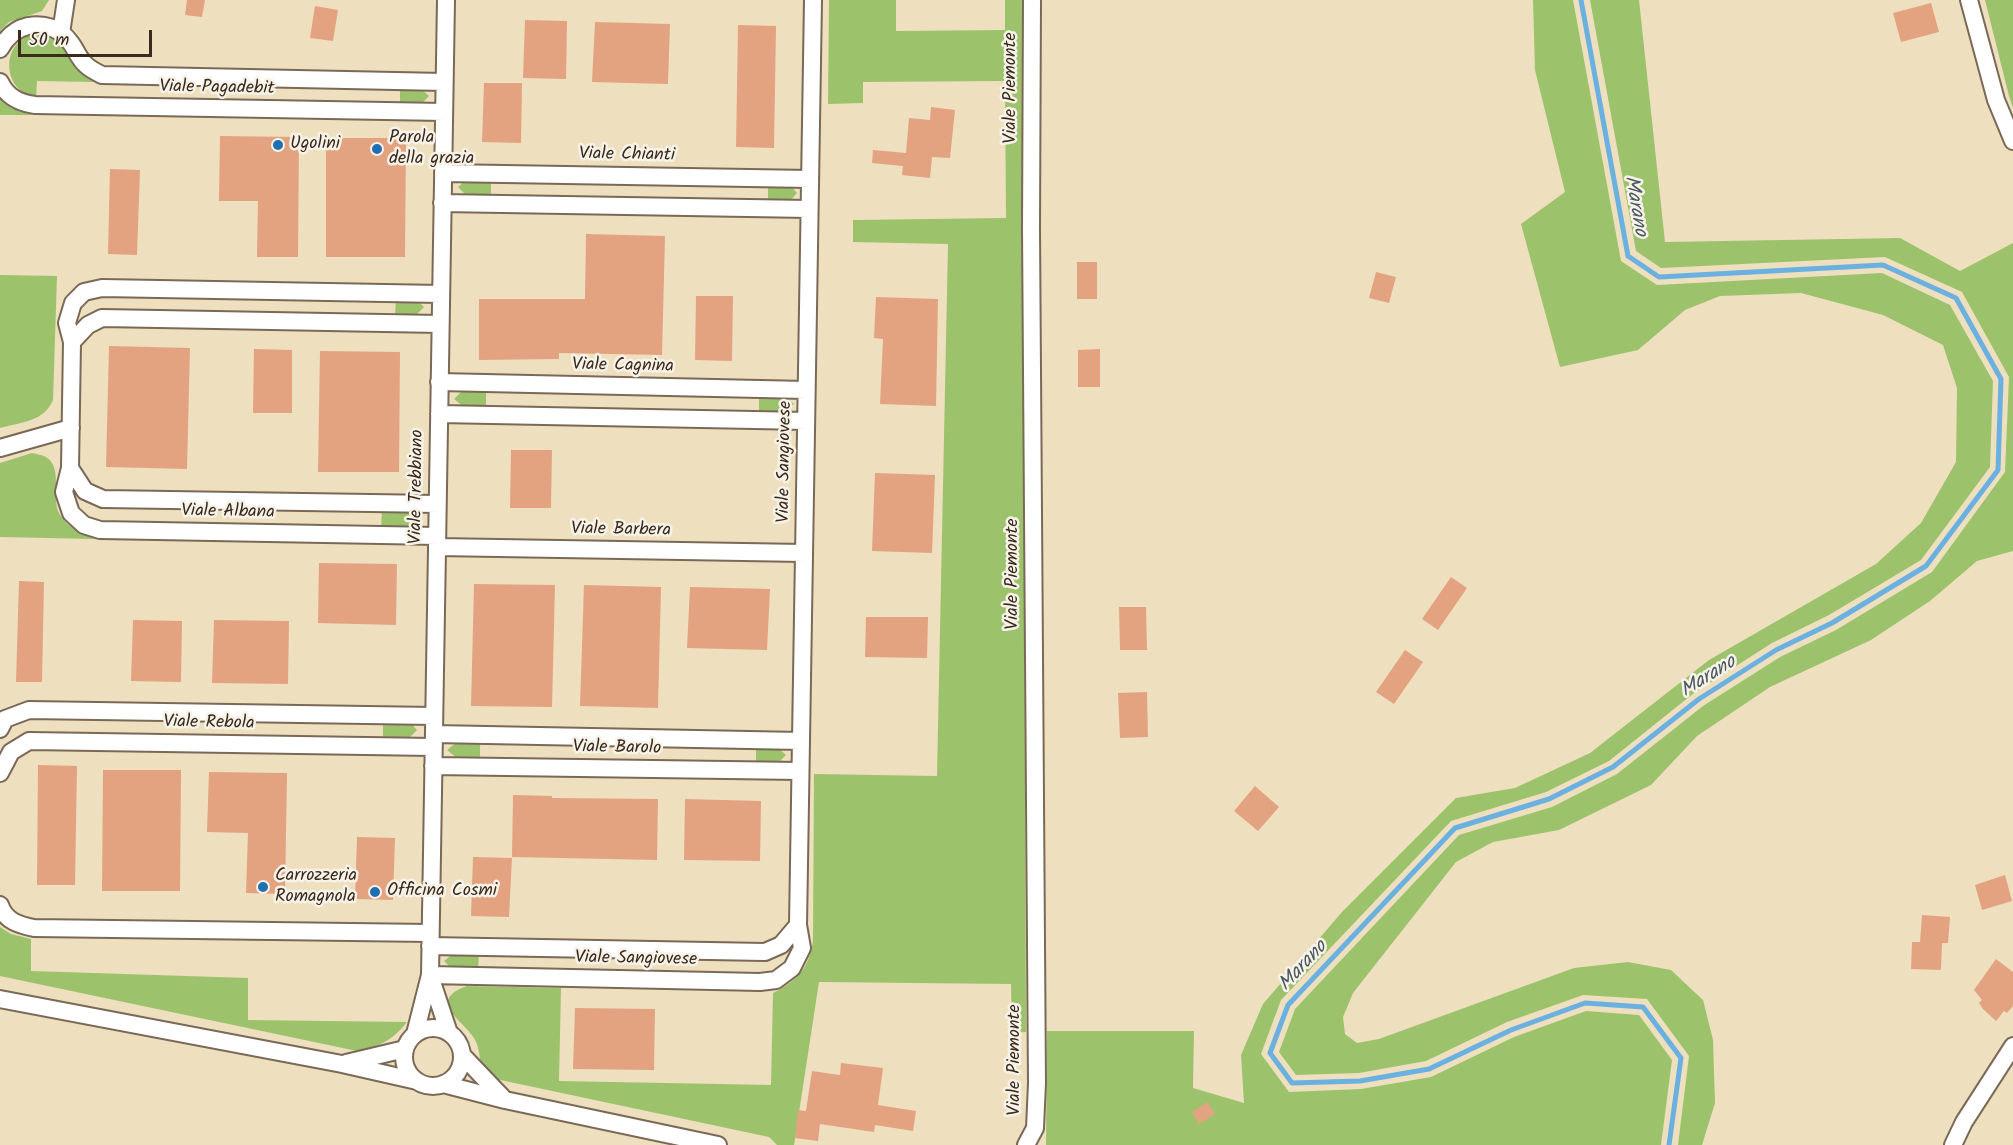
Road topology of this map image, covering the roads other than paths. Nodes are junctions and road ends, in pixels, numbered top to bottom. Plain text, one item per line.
1 (66, 0) edge
2 (446, 0) edge
3 (813, 0) edge
4 (1032, 0) edge
5 (1970, 0) edge
6 (62, 33) junction
7 (0, 50) edge
8 (0, 82) edge
9 (444, 82) junction
10 (444, 112) junction
11 (2013, 141) edge
12 (443, 173) junction
13 (810, 179) junction
14 (442, 203) junction
15 (809, 209) junction
16 (441, 294) junction
17 (440, 324) junction
18 (72, 342) junction
19 (439, 382) junction
20 (806, 390) junction
21 (439, 414) junction
22 (806, 421) junction
23 (71, 428) junction
24 (0, 448) edge
25 (70, 468) junction
26 (438, 504) junction
27 (437, 541) junction
28 (804, 554) junction
29 (434, 716) junction
30 (0, 729) edge
31 (434, 740) junction
32 (801, 741) junction
33 (433, 766) junction
34 (800, 771) junction
35 (0, 773) edge
36 (0, 905) edge
37 (798, 925) junction
38 (430, 940) junction
39 (430, 975) junction
40 (0, 999) edge
41 (449, 1033) junction
42 (415, 1034) junction
43 (2013, 1046) edge
44 (405, 1049) junction
45 (462, 1055) junction
46 (342, 1064) junction
47 (417, 1081) junction
48 (443, 1084) junction
49 (505, 1100) junction
50 (718, 1145) edge
51 (1026, 1145) edge
52 (1953, 1145) edge

1 - 6 street
2 - 9 street, Viale Trebbiano
3 - 13 street, Viale Sangiovese
4 - 51 street, Viale Piemonte
5 - 11 street
6 - 7 street
6 - 9 street, Viale Pagadebit
8 - 10 street, Viale Pagadebit
9 - 10 street, Viale Trebbiano
10 - 12 street, Viale Trebbiano
12 - 13 street, Viale Chianti
12 - 14 street, Viale Trebbiano
13 - 15 street, Viale Sangiovese
14 - 15 street
14 - 16 street, Viale Trebbiano
15 - 20 street, Viale Sangiovese
16 - 17 street, Viale Trebbiano
16 - 18 street, Viale Albana
17 - 18 street
17 - 19 street, Viale Trebbiano
18 - 23 street, Viale Albana
19 - 20 street, Viale Cagnina
19 - 21 street, Viale Trebbiano
20 - 22 street, Viale Sangiovese
21 - 22 street
21 - 26 street, Viale Trebbiano
22 - 28 street, Viale Sangiovese
23 - 24 street
23 - 25 street, Viale Albana
25 - 26 street, Viale Albana
25 - 27 street, Viale Albana
26 - 27 street, Viale Trebbiano
27 - 28 street, Viale Barbera
27 - 29 street, Viale Trebbiano
28 - 32 street, Viale Sangiovese
29 - 30 street, Viale Rebola
29 - 31 street, Viale Trebbiano
31 - 32 street, Viale Barolo
31 - 33 street, Viale Trebbiano
31 - 35 street, Viale Rebola
32 - 34 street, Viale Sangiovese
33 - 34 street, Viale Barolo
33 - 38 street, Viale Trebbiano
34 - 37 street, Viale Sangiovese
36 - 38 street
37 - 38 street, Viale Sangiovese
37 - 39 street, Viale Sangiovese
38 - 39 street, Viale Trebbiano
39 - 41 street, Viale Trebbiano
39 - 42 street, Viale Trebbiano
40 - 46 street
41 - 42 street
41 - 45 street
42 - 44 street
43 - 52 street
44 - 46 street
44 - 47 street
45 - 48 street
45 - 49 street
46 - 47 street
47 - 48 street
48 - 49 street
49 - 50 street

